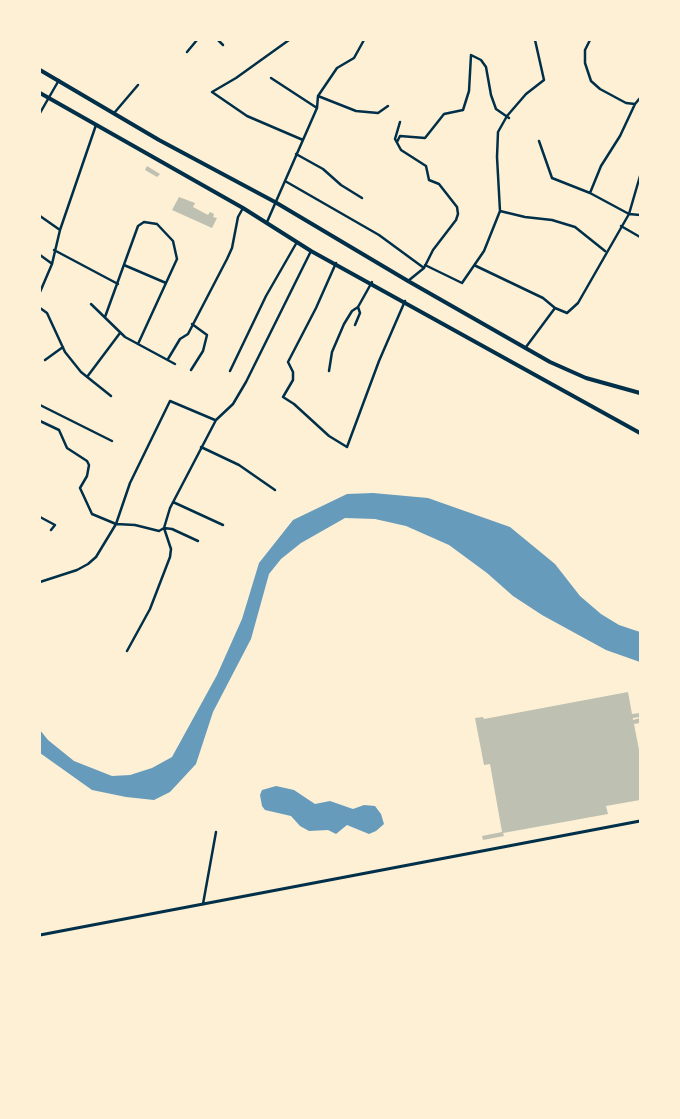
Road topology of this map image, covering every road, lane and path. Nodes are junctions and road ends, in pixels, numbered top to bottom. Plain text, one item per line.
1 (197, 40) edge
2 (218, 40) edge
3 (290, 40) edge
4 (364, 40) edge
5 (535, 40) edge
6 (590, 40) edge
7 (223, 45) dead end
8 (187, 52) dead end
9 (40, 70) edge
10 (271, 78) dead end
11 (59, 80) junction
12 (138, 85) dead end
13 (40, 93) edge
14 (318, 96) junction
15 (49, 98) junction
16 (640, 98) edge
17 (635, 104) junction
18 (388, 106) dead end
19 (316, 108) junction
20 (115, 112) junction
21 (40, 114) edge
22 (508, 117) junction
23 (400, 122) dead end
24 (96, 125) junction
25 (303, 140) junction
26 (539, 141) dead end
27 (397, 142) junction
28 (296, 154) junction
29 (640, 176) edge
30 (285, 180) junction
31 (590, 194) junction
32 (362, 198) dead end
33 (275, 202) junction
34 (243, 208) junction
35 (500, 211) junction
36 (629, 214) junction
37 (640, 215) edge
38 (40, 216) edge
39 (267, 222) junction
40 (621, 226) junction
41 (60, 230) junction
42 (640, 238) edge
43 (298, 241) junction
44 (54, 250) junction
45 (311, 251) junction
46 (606, 251) junction
47 (40, 255) edge
48 (336, 263) junction
49 (52, 264) junction
50 (124, 265) junction
51 (476, 266) junction
52 (425, 267) junction
53 (408, 281) junction
54 (372, 282) junction
55 (166, 283) junction
56 (118, 284) junction
57 (40, 292) edge
58 (405, 301) junction
59 (91, 304) dead end
60 (358, 307) junction
61 (40, 308) edge
62 (555, 308) junction
63 (106, 317) junction
64 (192, 324) junction
65 (355, 325) dead end
66 (120, 333) junction
67 (138, 344) junction
68 (63, 347) junction
69 (526, 347) junction
70 (168, 359) junction
71 (45, 360) dead end
72 (175, 364) dead end
73 (191, 370) dead end
74 (230, 371) dead end
75 (329, 371) dead end
76 (87, 377) junction
77 (640, 393) edge
78 (111, 396) dead end
79 (40, 405) edge
80 (216, 420) junction
81 (40, 422) edge
82 (640, 433) edge
83 (112, 441) dead end
84 (201, 447) junction
85 (275, 490) dead end
86 (173, 502) junction
87 (40, 517) edge
88 (116, 524) junction
89 (223, 525) dead end
90 (164, 528) junction
91 (51, 530) dead end
92 (198, 541) dead end
93 (40, 582) edge
94 (127, 651) dead end
95 (640, 820) edge
96 (216, 832) dead end
97 (203, 904) junction
98 (40, 935) edge

1 - 8 street
2 - 7 street
3 - 25 street
4 - 14 street
5 - 22 street
6 - 17 street
9 - 11 highway
10 - 19 street
11 - 15 street
11 - 20 highway
12 - 20 street
13 - 15 highway
14 - 18 street
14 - 19 street
15 - 21 street
15 - 24 highway
16 - 17 street
17 - 31 street
19 - 25 street
20 - 33 highway
22 - 27 street
22 - 35 street
23 - 27 street
24 - 34 highway
24 - 41 street
25 - 28 street
26 - 31 street
27 - 52 street
28 - 30 street
28 - 32 street
29 - 36 street
30 - 33 street
30 - 52 street
31 - 36 street
33 - 39 street
33 - 53 highway
34 - 39 highway
34 - 64 street
35 - 46 street
35 - 51 street
36 - 37 street
36 - 40 street
38 - 41 street
39 - 43 highway
40 - 42 street
40 - 46 street
41 - 44 street
43 - 45 highway
43 - 74 street
44 - 49 street
44 - 56 street
45 - 48 highway
45 - 80 street
46 - 62 street
47 - 49 street
48 - 54 highway
48 - 58 street
49 - 57 street
50 - 55 street
50 - 55 street
50 - 56 street
51 - 52 street
51 - 62 street
52 - 53 street
53 - 69 highway
54 - 58 highway
54 - 60 street
55 - 67 street
56 - 63 street
58 - 82 highway
59 - 63 street
60 - 65 street
60 - 75 street
61 - 68 street
62 - 69 street
63 - 66 street
64 - 70 street
64 - 73 street
66 - 67 street
66 - 76 street
67 - 70 street
68 - 71 street
68 - 76 street
69 - 77 highway
70 - 72 street
76 - 78 street
79 - 83 street
80 - 84 street
80 - 88 street
81 - 88 street
84 - 85 street
84 - 86 street
86 - 89 street
86 - 90 street
87 - 91 street
88 - 90 street
88 - 93 street
90 - 92 street
90 - 94 street
95 - 97 street
96 - 97 street
97 - 98 street

